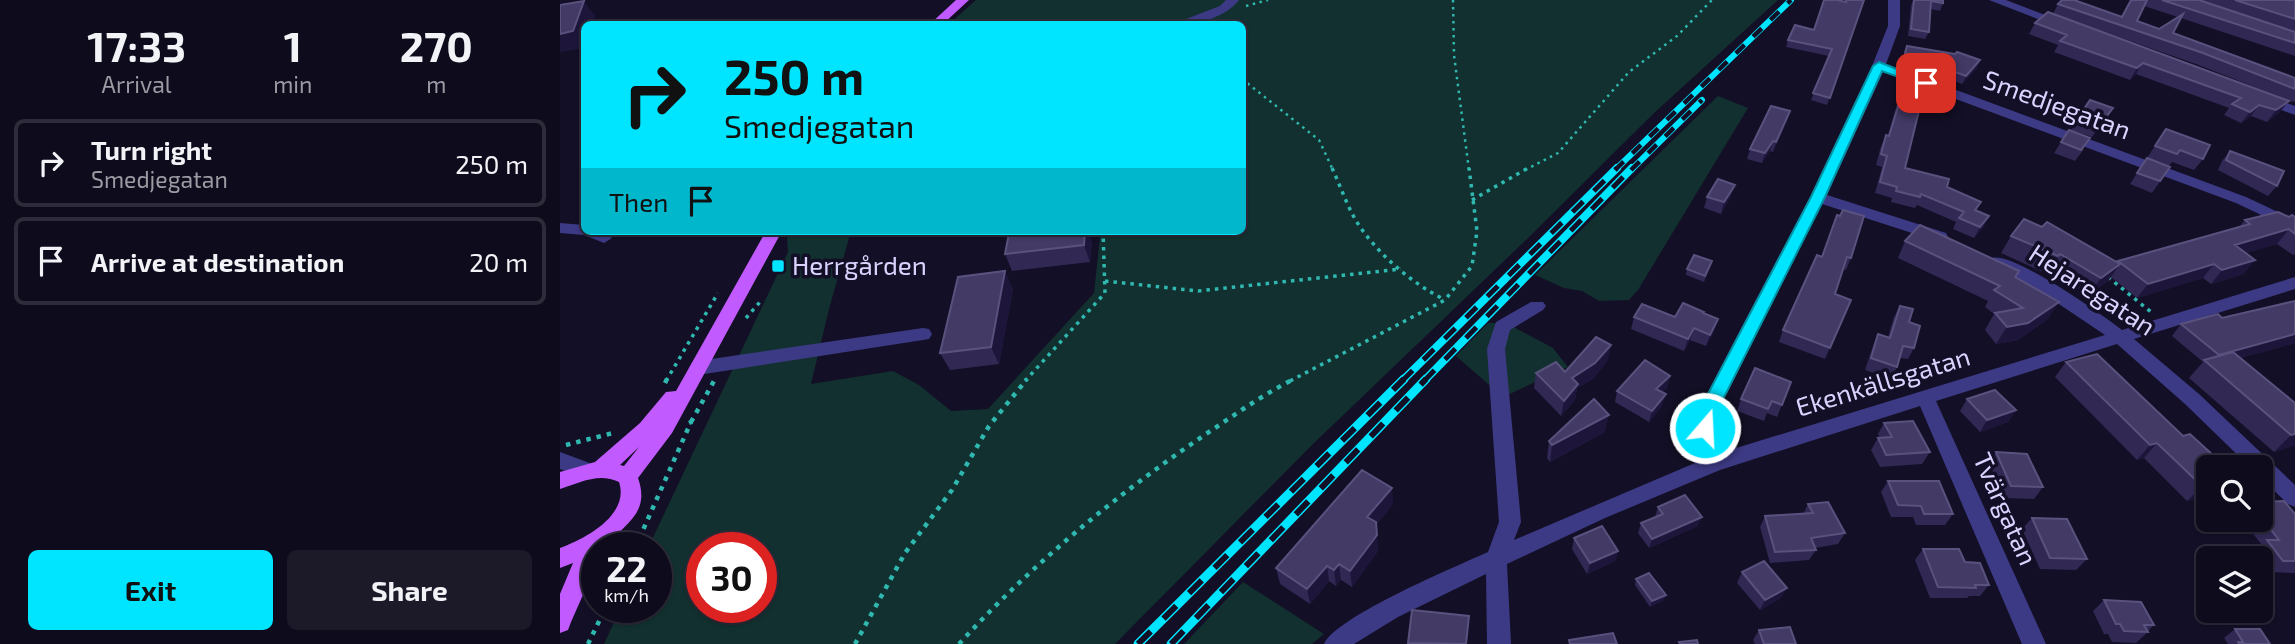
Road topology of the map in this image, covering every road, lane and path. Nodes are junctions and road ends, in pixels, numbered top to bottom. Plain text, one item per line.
1 (963, 0) edge
2 (1234, 0) edge
3 (1453, 0) edge
4 (1712, 0) edge
5 (1894, 0) edge
6 (1995, 0) edge
7 (1205, 1) edge
8 (1196, 18) junction
9 (939, 21) edge
10 (1188, 21) edge
11 (2073, 28) edge
12 (1879, 66) junction
13 (1246, 82) edge
14 (2248, 92) edge
15 (2295, 111) edge
16 (1818, 197) junction
17 (1472, 200) junction
18 (2295, 226) edge
19 (560, 228) edge
20 (581, 231) edge
21 (772, 235) edge
22 (1104, 235) edge
23 (1955, 243) edge
24 (1977, 253) edge
25 (1401, 269) junction
26 (2106, 276) edge
27 (1105, 281) junction
28 (2295, 284) edge
29 (723, 285) dead end
30 (1445, 299) junction
31 (760, 302) dead end
32 (1538, 306) dead end
33 (745, 319) dead end
34 (2165, 323) junction
35 (923, 334) dead end
36 (2118, 337) junction
37 (723, 364) junction
38 (698, 368) junction
39 (663, 387) dead end
40 (1925, 396) junction
41 (691, 422) junction
42 (665, 428) junction
43 (615, 433) dead end
44 (560, 447) edge
45 (560, 460) edge
46 (1713, 465) junction
47 (594, 471) junction
48 (627, 477) junction
49 (560, 481) edge
50 (2295, 498) edge
51 (607, 532) edge
52 (642, 532) edge
53 (581, 548) edge
54 (560, 558) edge
55 (1496, 558) junction
56 (581, 570) edge
57 (560, 622) edge
58 (598, 623) edge
59 (588, 644) edge
60 (855, 644) edge
61 (959, 644) edge
62 (1336, 644) edge
63 (1499, 644) edge
64 (2034, 644) edge

1 - 9 main road
2 - 8 street
3 - 17 path
4 - 17 path
5 - 12 street
6 - 11 street
7 - 8 street
8 - 10 street
12 - 16 street
12 - 18 street, Smedjegatan
13 - 25 path
14 - 15 street
16 - 23 street
16 - 46 street
17 - 30 path
19 - 20 street
21 - 38 main road
22 - 27 path
24 - 36 street, Hejaregatan
25 - 27 path
25 - 30 path
26 - 34 path
27 - 60 path
28 - 34 street, Ekenkällsgatan
29 - 39 path
30 - 61 path
31 - 33 path
32 - 55 street
34 - 36 street, Ekenkällsgatan
35 - 37 street
36 - 40 street, Ekenkällsgatan
36 - 50 street, Hejaregatan
37 - 38 street
37 - 41 path
38 - 42 main road
38 - 47 main road
40 - 46 street, Ekenkällsgatan
40 - 64 street, Tvärgatan
41 - 42 path
41 - 52 path
42 - 48 main road
43 - 44 path
45 - 47 street
46 - 55 street, Ekenkällsgatan
47 - 48 main road
47 - 49 main road
48 - 51 main road
53 - 54 main road
55 - 62 street, Ekenkällsgatan
55 - 63 street
56 - 57 main road
58 - 59 path

